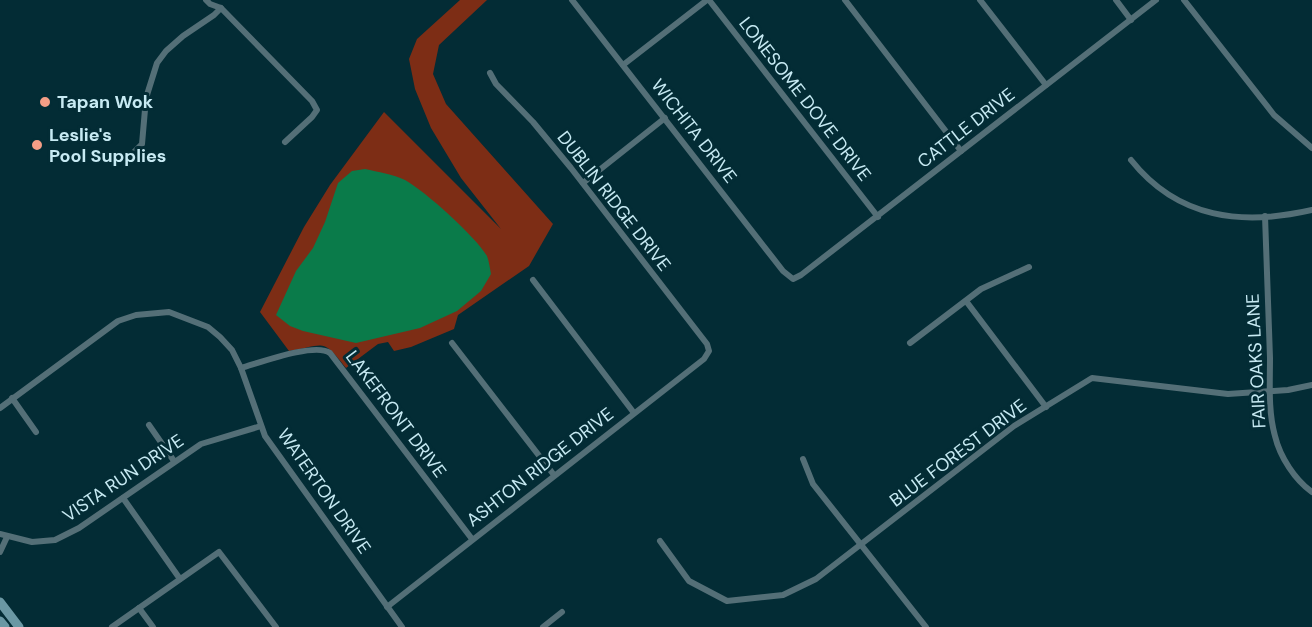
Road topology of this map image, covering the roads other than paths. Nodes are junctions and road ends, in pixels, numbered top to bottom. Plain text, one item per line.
1 (206, 0) edge
2 (219, 0) edge
3 (572, 0) edge
4 (708, 0) edge
5 (845, 0) edge
6 (980, 0) edge
7 (1116, 0) edge
8 (1156, 0) edge
9 (1184, 0) edge
10 (221, 8) junction
11 (1131, 20) junction
12 (623, 65) junction
13 (490, 73) dead end
14 (1046, 85) junction
15 (665, 118) junction
16 (285, 142) dead end
17 (1312, 148) edge
18 (961, 151) junction
19 (132, 154) dead end
20 (1131, 160) dead end
21 (583, 183) junction
22 (1312, 210) edge
23 (1265, 216) junction
24 (878, 217) junction
25 (1029, 267) dead end
26 (793, 279) joint
27 (533, 280) dead end
28 (966, 301) junction
29 (452, 343) dead end
30 (910, 343) dead end
31 (709, 351) joint
32 (241, 368) junction
33 (1312, 386) edge
34 (1270, 391) junction
35 (12, 398) junction
36 (1046, 406) junction
37 (0, 408) edge
38 (634, 413) junction
39 (149, 425) dead end
40 (261, 426) junction
41 (36, 432) dead end
42 (803, 459) dead end
43 (174, 461) junction
44 (554, 475) junction
45 (1312, 492) edge
46 (123, 498) junction
47 (0, 534) edge
48 (8, 537) junction
49 (472, 539) junction
50 (660, 541) dead end
51 (861, 546) junction
52 (0, 552) edge
53 (180, 579) junction
54 (0, 602) edge
55 (387, 607) junction
56 (139, 608) junction
57 (562, 612) dead end
58 (0, 621) edge
59 (5, 627) edge
60 (19, 627) edge
61 (112, 627) edge
62 (153, 627) edge
63 (276, 627) edge
64 (402, 627) edge
65 (543, 627) edge
66 (926, 627) edge

1 - 10 street
2 - 10 street
3 - 12 street, WICHITA DRIVE
4 - 12 street
4 - 24 street, LONESOME DOVE DRIVE
5 - 18 street
6 - 14 street
7 - 11 street
8 - 11 street, CATTLE DRIVE
9 - 17 street
10 - 16 street
10 - 19 street
11 - 14 street, CATTLE DRIVE
12 - 15 street, WICHITA DRIVE
13 - 21 street, DUBLIN RIDGE DRIVE
14 - 18 street, CATTLE DRIVE
15 - 21 street
15 - 26 street, WICHITA DRIVE
18 - 24 street, CATTLE DRIVE
20 - 23 street
21 - 31 street, DUBLIN RIDGE DRIVE
22 - 23 street
23 - 34 street, FAIR OAKS LANE
24 - 26 street, CATTLE DRIVE
25 - 28 street
27 - 38 street
28 - 30 street
28 - 36 street
29 - 44 street
31 - 38 street, ASHTON RIDGE DRIVE
32 - 35 street, WATERTON DRIVE
32 - 40 street, WATERTON DRIVE
32 - 49 street, LAKEFRONT DRIVE
33 - 34 street, BLUE FOREST DRIVE
34 - 36 street, BLUE FOREST DRIVE
34 - 45 street, FAIR OAKS LANE
35 - 37 street, WATERTON DRIVE
35 - 41 street
36 - 51 street, BLUE FOREST DRIVE
38 - 44 street, ASHTON RIDGE DRIVE
39 - 43 street
40 - 43 street, VISTA RUN DRIVE
40 - 55 street, WATERTON DRIVE
42 - 51 street
43 - 46 street, VISTA RUN DRIVE
44 - 49 street, ASHTON RIDGE DRIVE
46 - 48 street, VISTA RUN DRIVE
46 - 53 street
47 - 48 street, VISTA RUN DRIVE
48 - 52 street
49 - 55 street, ASHTON RIDGE DRIVE
50 - 51 street, BLUE FOREST DRIVE
51 - 66 street
53 - 56 street
53 - 63 street
54 - 60 main road
55 - 64 street, WATERTON DRIVE
56 - 61 street
56 - 62 street
57 - 65 street
58 - 59 main road

